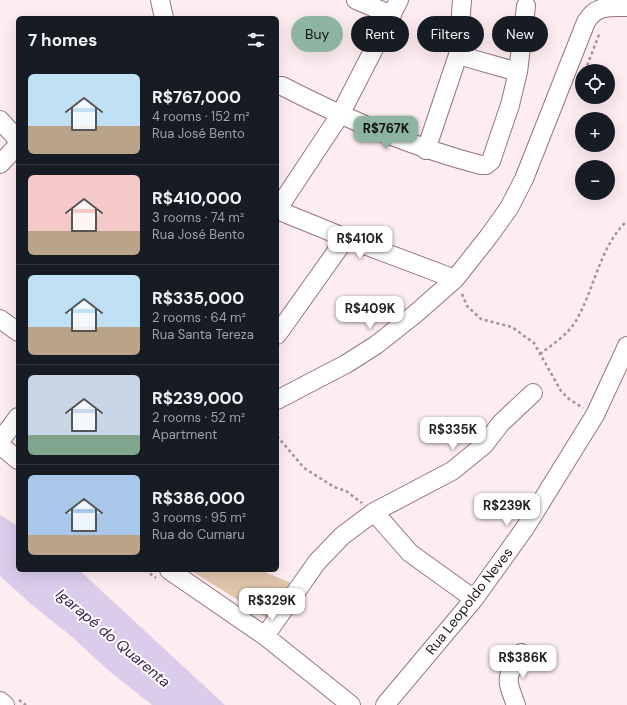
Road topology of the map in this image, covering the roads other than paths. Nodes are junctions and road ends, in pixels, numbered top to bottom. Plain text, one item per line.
1 (160, 0) edge
2 (356, 0) edge
3 (462, 0) edge
4 (526, 6) dead end
5 (627, 7) edge
6 (395, 8) edge
7 (164, 16) edge
8 (458, 55) junction
9 (518, 72) junction
10 (280, 86) edge
11 (340, 116) junction
12 (0, 120) edge
13 (16, 138) edge
14 (16, 147) edge
15 (426, 150) junction
16 (0, 164) edge
17 (279, 207) edge
18 (279, 211) edge
19 (346, 238) junction
20 (455, 279) junction
21 (0, 319) edge
22 (16, 331) edge
23 (279, 332) edge
24 (626, 353) edge
25 (533, 394) dead end
26 (279, 397) edge
27 (16, 420) edge
28 (0, 441) edge
29 (0, 446) edge
30 (16, 458) edge
31 (374, 512) junction
32 (172, 572) edge
33 (474, 599) junction
34 (265, 636) junction
35 (521, 653) dead end
36 (0, 701) edge
37 (5, 705) edge
38 (351, 705) edge
39 (385, 705) edge
40 (516, 705) edge

1 - 7 street
2 - 6 street
3 - 8 street
4 - 9 street
5 - 20 street
6 - 11 street
8 - 9 street
8 - 15 street
9 - 15 street
10 - 11 street
11 - 15 street
11 - 17 street
12 - 13 street
14 - 16 street
18 - 19 street
19 - 20 street
19 - 23 street
20 - 26 street
21 - 22 street
24 - 33 street, Rua Leopoldo Neves
25 - 31 street
27 - 28 street
29 - 30 street
31 - 33 street
31 - 34 street
32 - 34 street
33 - 39 street, Rua Leopoldo Neves
34 - 38 street
35 - 40 street
36 - 37 street

